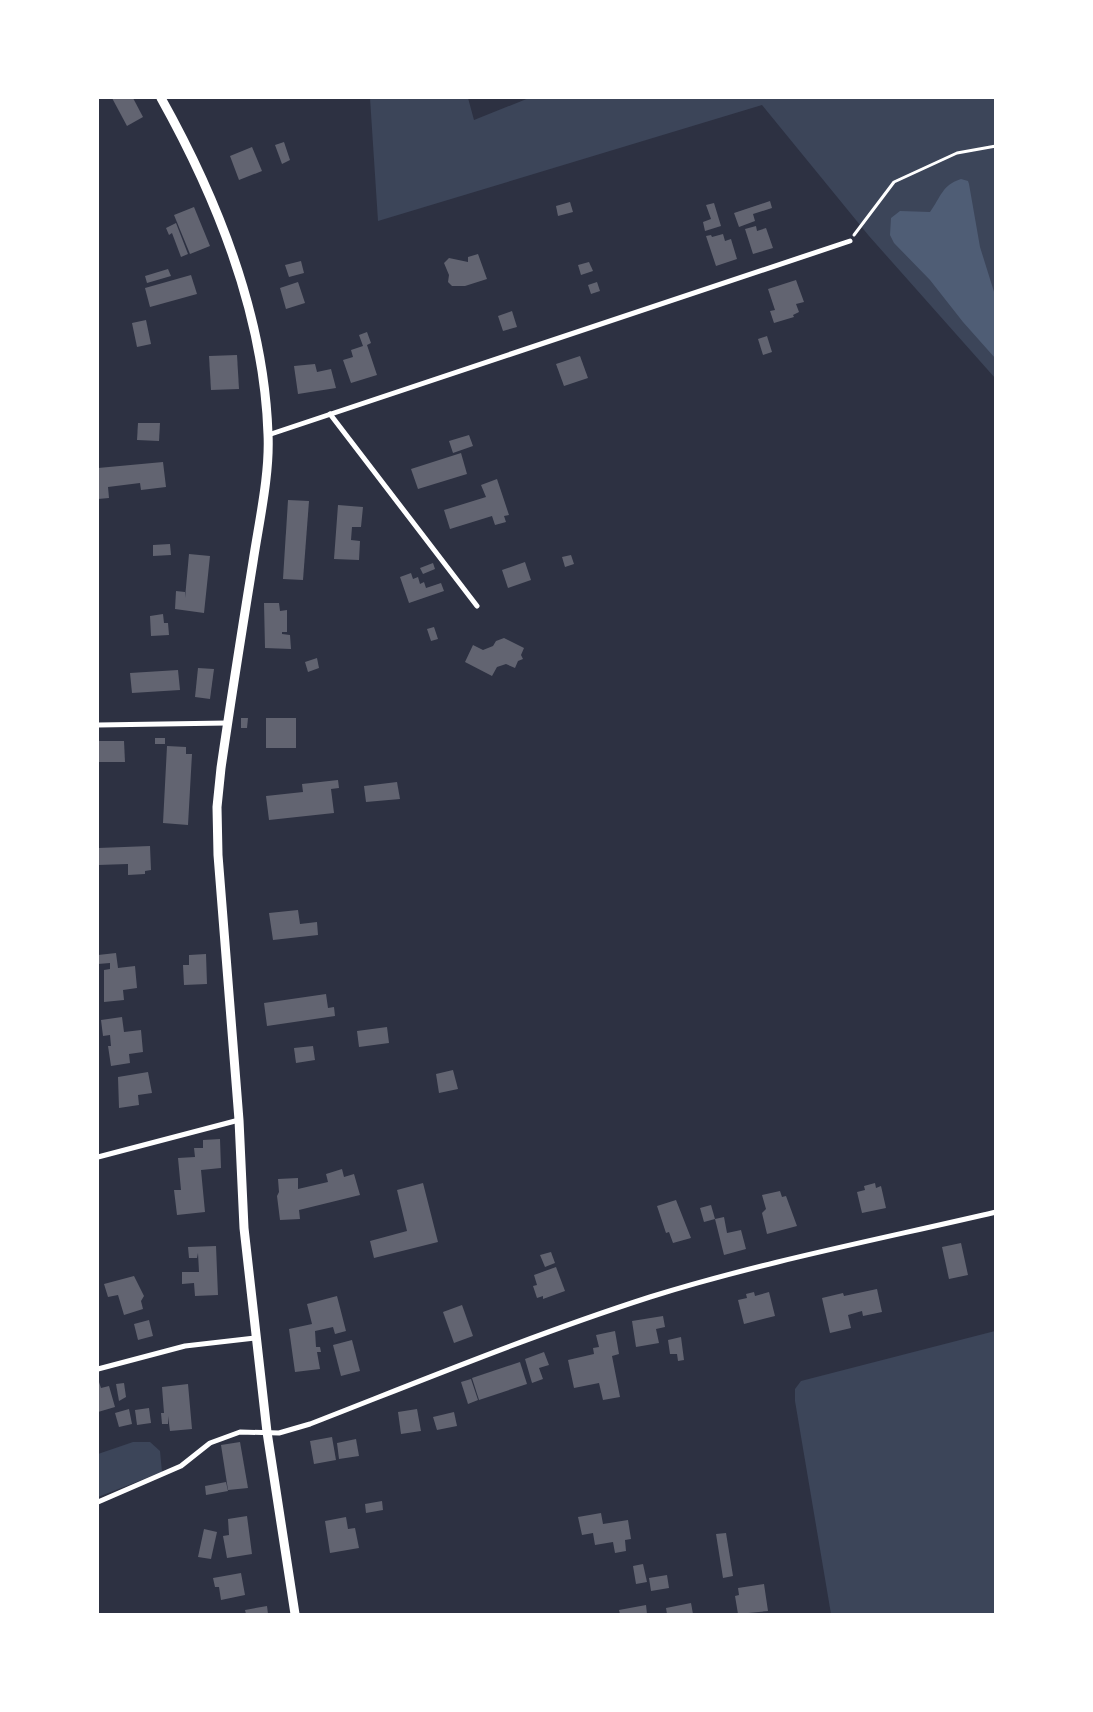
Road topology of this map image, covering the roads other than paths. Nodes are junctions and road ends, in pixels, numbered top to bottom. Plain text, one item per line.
1 (161, 98) edge
2 (850, 241) road end
3 (330, 414) junction
4 (268, 435) junction
5 (477, 606) dead end
6 (227, 723) junction
7 (98, 725) edge
8 (239, 1120) junction
9 (98, 1157) edge
10 (996, 1212) edge
11 (255, 1338) junction
12 (98, 1370) edge
13 (267, 1432) junction
14 (98, 1502) edge
15 (295, 1614) edge

1 - 4 street
2 - 3 street
3 - 4 street
3 - 5 street
4 - 6 street
6 - 7 street
6 - 8 street
8 - 9 street
8 - 11 street
10 - 13 street
11 - 12 street
11 - 13 street
13 - 14 street
13 - 15 street

